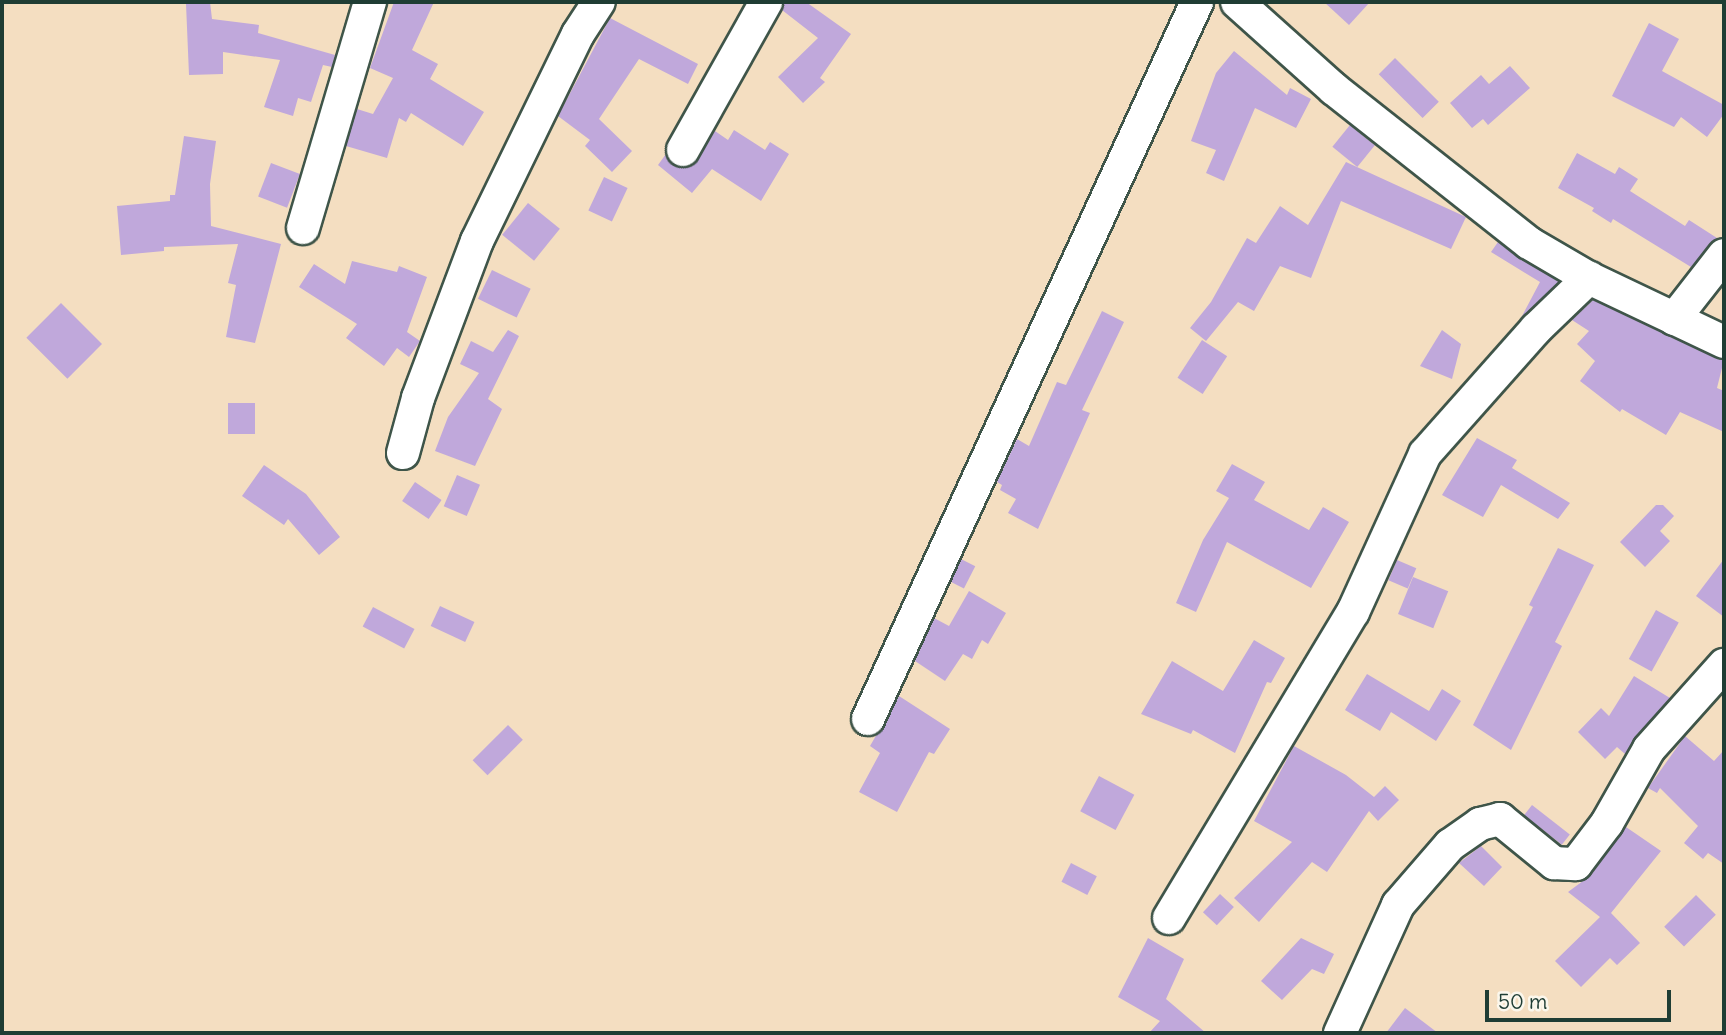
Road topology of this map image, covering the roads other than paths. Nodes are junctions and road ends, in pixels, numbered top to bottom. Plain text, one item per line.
1 (370, 2) edge
2 (599, 2) edge
3 (766, 2) edge
4 (1197, 2) edge
5 (1237, 2) edge
6 (683, 150) dead end
7 (303, 228) dead end
8 (1724, 255) edge
9 (1589, 278) junction
10 (1674, 318) junction
11 (1724, 342) edge
12 (403, 453) dead end
13 (1724, 665) edge
14 (868, 719) dead end
15 (1169, 918) dead end
16 (1340, 1033) edge

1 - 7 street
2 - 12 street
3 - 6 street
4 - 14 street
5 - 9 street
8 - 10 street
9 - 10 street
9 - 15 street
10 - 11 street
13 - 16 street

